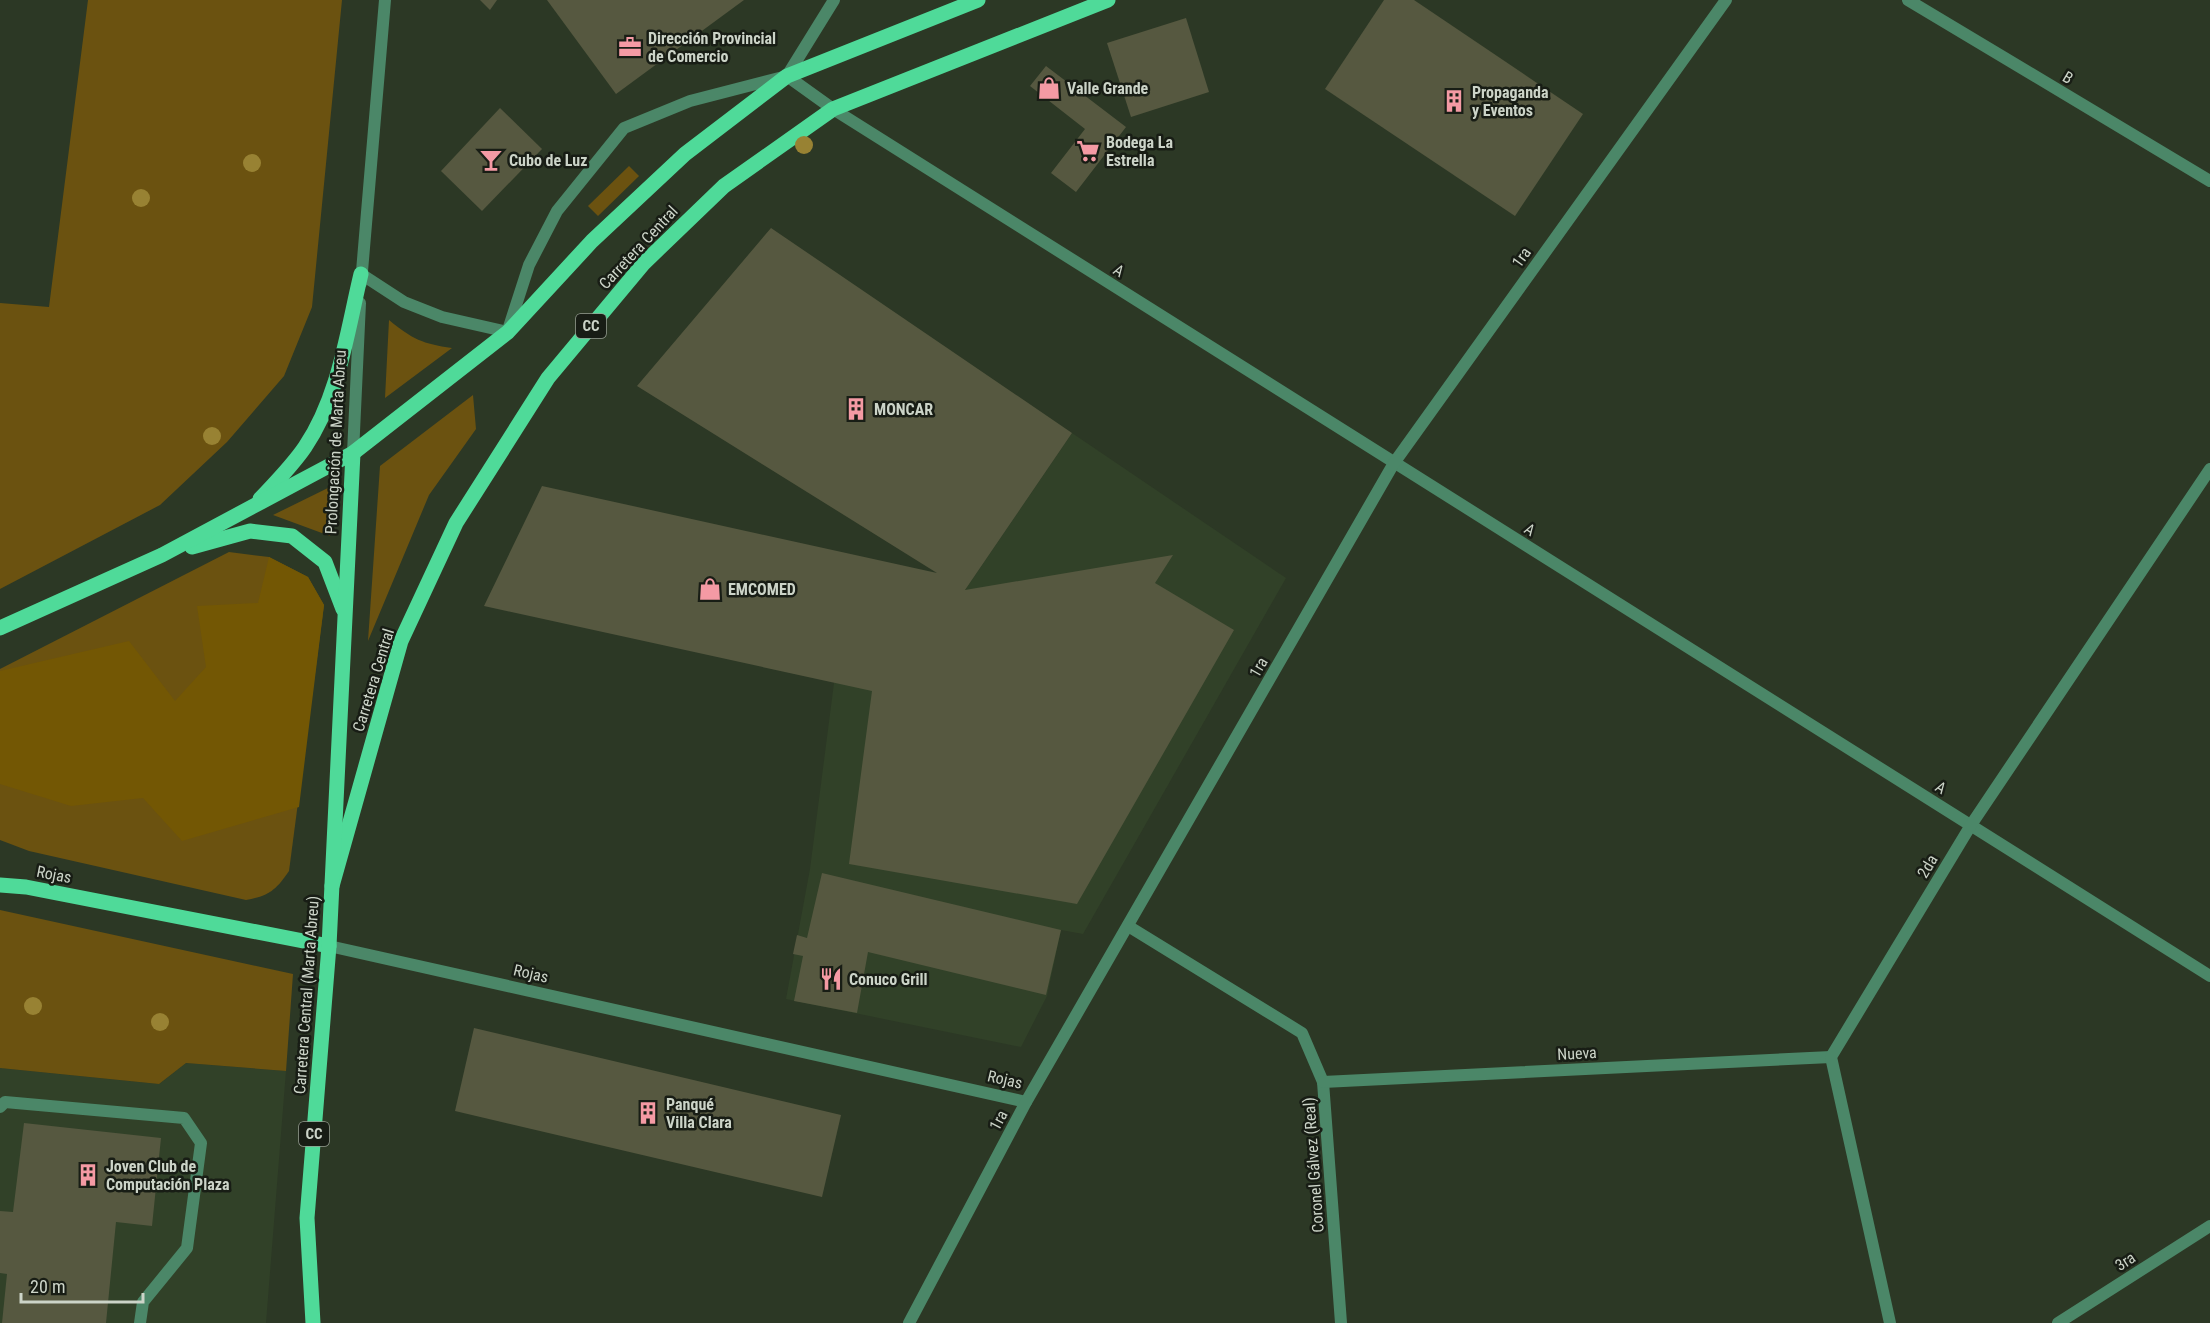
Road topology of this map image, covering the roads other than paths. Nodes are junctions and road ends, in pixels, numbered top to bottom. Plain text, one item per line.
1 (385, 0) edge
2 (834, 0) edge
3 (978, 0) edge
4 (1108, 0) edge
5 (1726, 0) edge
6 (1908, 0) edge
7 (787, 76) junction
8 (833, 109) junction
9 (2210, 181) edge
10 (361, 274) junction
11 (508, 332) junction
12 (353, 453) junction
13 (1394, 463) junction
14 (2210, 469) edge
15 (253, 507) junction
16 (162, 555) junction
17 (345, 615) junction
18 (0, 628) edge
19 (1971, 825) junction
20 (0, 874) edge
21 (0, 885) edge
22 (332, 886) junction
23 (26, 887) junction
24 (1128, 926) junction
25 (329, 946) junction
26 (2210, 976) edge
27 (1831, 1057) junction
28 (1323, 1082) junction
29 (1026, 1102) junction
30 (0, 1107) edge
31 (2210, 1226) edge
32 (141, 1323) edge
33 (313, 1323) edge
34 (909, 1323) edge
35 (1341, 1323) edge
36 (1890, 1323) edge
37 (2058, 1323) edge

1 - 10 street, Prolongación de Marta Abreu
2 - 7 street
3 - 7 main road, Carretera Central
4 - 8 main road, Carretera Central / CC
5 - 13 street, 1ra
6 - 9 street, B
7 - 8 street, A
7 - 11 main road, Carretera Central
7 - 11 street
8 - 13 street, A
8 - 22 main road, Carretera Central / CC
10 - 11 street
10 - 12 street, Prolongación de Marta Abreu
10 - 15 main road
11 - 12 main road, Carretera Central
12 - 15 main road, Carretera Central
12 - 17 main road, Prolongación de Marta Abreu
13 - 19 street, A
13 - 24 street, 1ra
14 - 19 street, 2da
15 - 16 main road, Carretera Central
16 - 17 main road
16 - 18 main road, Carretera Central
17 - 22 main road, Prolongación de Marta Abreu
19 - 26 street, A
19 - 27 street, 2da
20 - 23 main road
21 - 23 main road
22 - 25 main road, Carretera Central (Marta Abreu) / CC
23 - 25 main road, Rojas
24 - 28 street, Coronel Gálvez (Real)
24 - 29 street, 1ra
25 - 29 street, Rojas
25 - 33 main road, Carretera Central (Marta Abreu) / CC
27 - 28 street, Nueva
27 - 36 street
28 - 35 street, Coronel Gálvez (Real)
29 - 34 street, 1ra
30 - 32 street
31 - 37 street, 3ra

